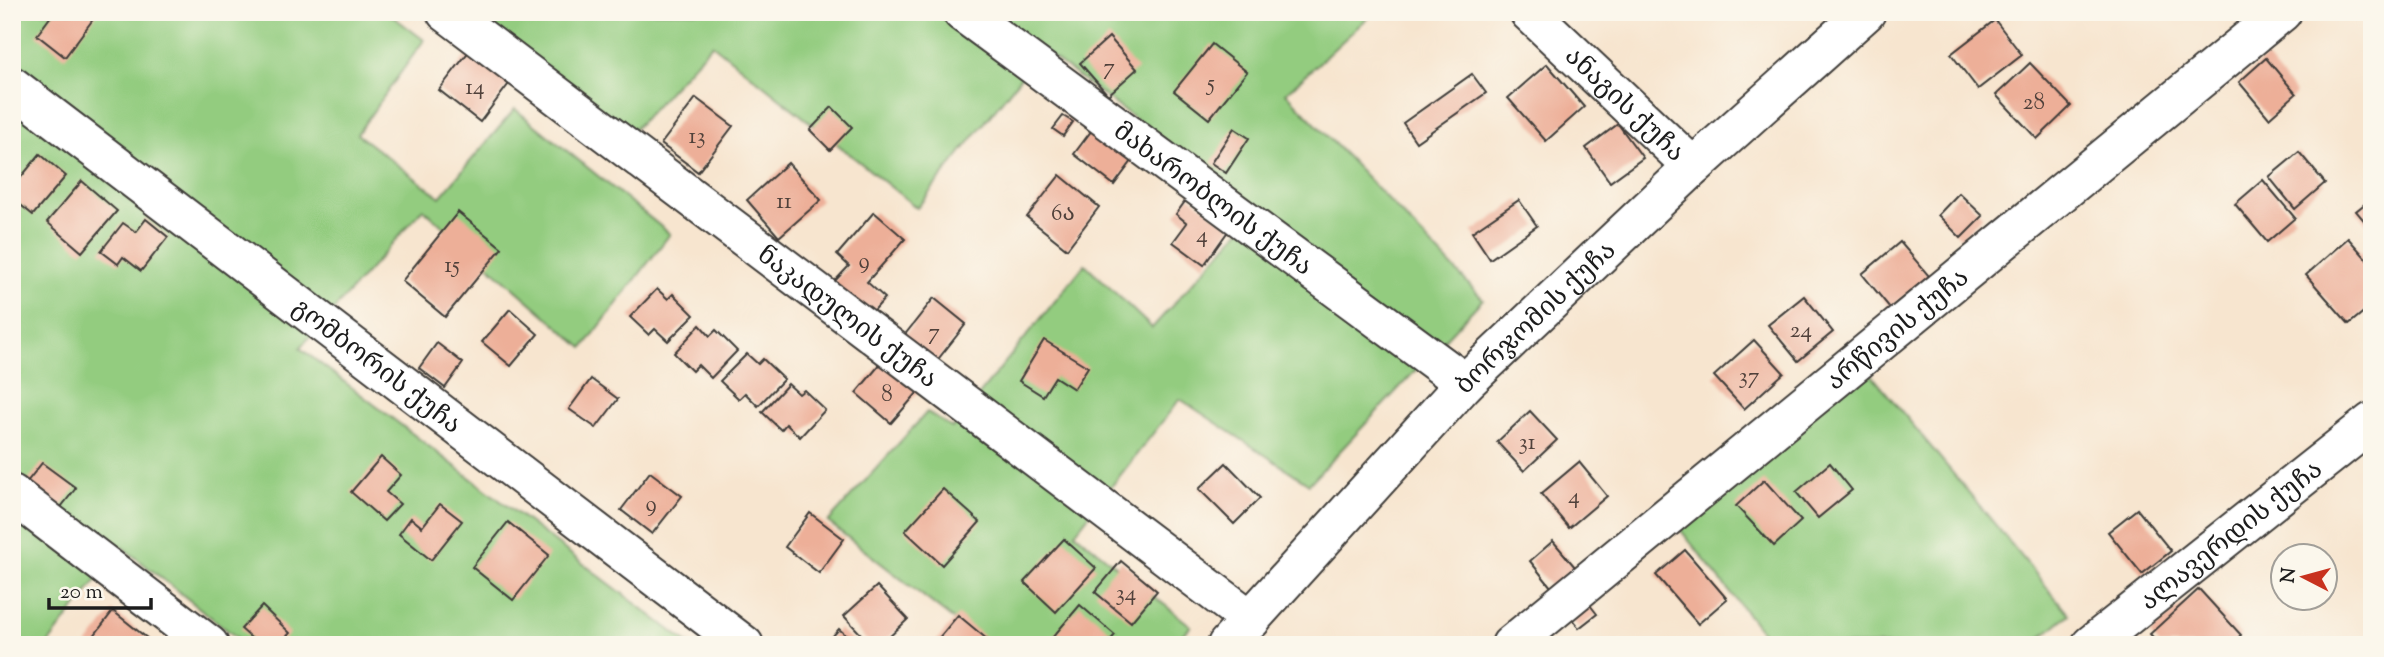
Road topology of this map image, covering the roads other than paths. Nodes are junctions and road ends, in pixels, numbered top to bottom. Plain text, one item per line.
1 (446, 12) edge
2 (962, 12) edge
3 (1529, 12) edge
4 (1866, 12) edge
5 (2282, 12) edge
6 (12, 86) edge
7 (1693, 167) junction
8 (1465, 383) junction
9 (2372, 422) edge
10 (12, 494) edge
11 (1239, 633) edge
12 (209, 645) edge
13 (744, 645) edge
14 (1511, 645) edge
15 (2091, 645) edge

1 - 11 street, ნაკადულის ქუჩა
2 - 8 street, მახარობლის ქუჩა
3 - 7 street, ანაგის ქუჩა
4 - 7 street, ბორჯომის ქუჩა
5 - 14 street, არწივის ქუჩა
6 - 13 street, გომბორის ქუჩა
7 - 8 street, ბორჯომის ქუჩა
8 - 11 street, ბორჯომის ქუჩა
9 - 15 street, ალავერდის ქუჩა
10 - 12 street

